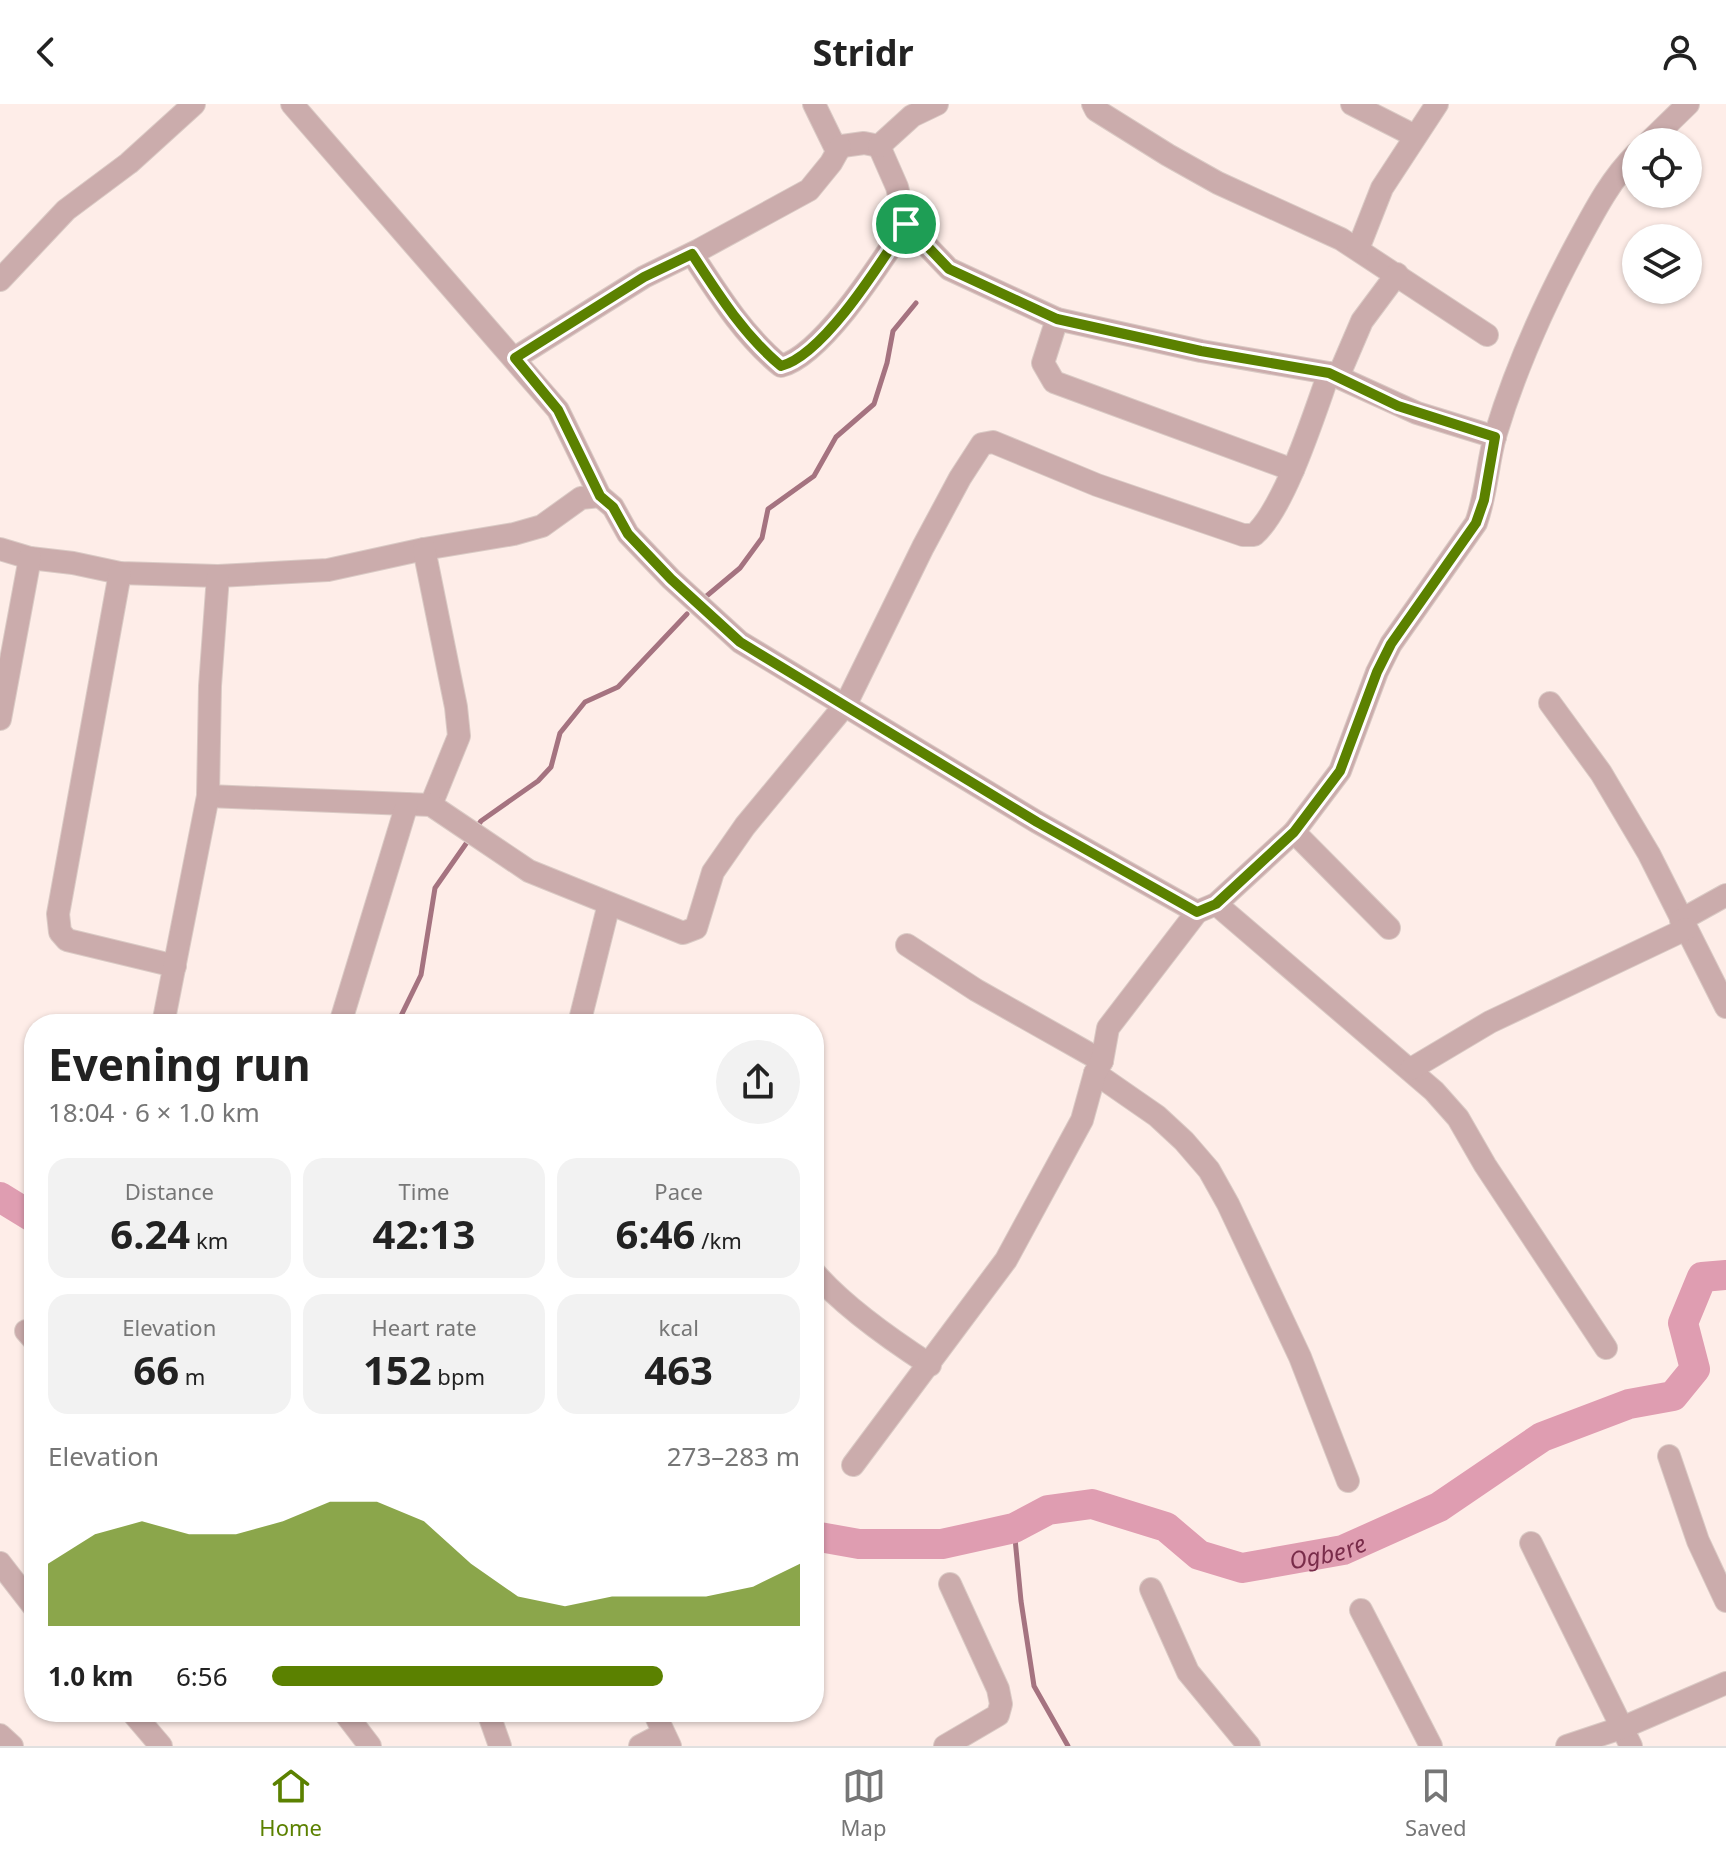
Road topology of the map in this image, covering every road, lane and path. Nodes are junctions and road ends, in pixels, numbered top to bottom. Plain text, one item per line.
1 (194, 104) edge
2 (292, 104) edge
3 (814, 104) edge
4 (937, 104) edge
5 (1093, 104) edge
6 (1352, 104) edge
7 (1437, 104) edge
8 (1688, 104) edge
9 (1663, 128) edge
10 (1415, 136) junction
11 (879, 146) junction
12 (840, 147) junction
13 (1622, 169) edge
14 (906, 224) junction
15 (1358, 249) junction
16 (692, 254) junction
17 (1397, 274) junction
18 (0, 280) edge
19 (1057, 319) junction
20 (1487, 335) dead end
21 (515, 358) junction
22 (1334, 375) junction
23 (1495, 437) junction
24 (1293, 470) junction
25 (600, 496) junction
26 (0, 549) edge
27 (424, 549) junction
28 (30, 558) junction
29 (120, 573) junction
30 (218, 576) junction
31 (1550, 703) dead end
32 (846, 704) junction
33 (0, 716) edge
34 (208, 796) junction
35 (407, 804) junction
36 (431, 805) junction
37 (1294, 832) junction
38 (1726, 895) edge
39 (609, 904) junction
40 (1206, 908) junction
41 (1684, 924) junction
42 (1389, 928) dead end
43 (907, 945) dead end
44 (175, 966) junction
45 (1726, 1007) edge
46 (165, 1014) edge
47 (343, 1014) edge
48 (585, 1014) edge
49 (1098, 1067) junction
50 (1411, 1069) junction
51 (824, 1284) edge
52 (1606, 1348) dead end
53 (930, 1365) junction
54 (1669, 1456) dead end
55 (853, 1465) dead end
56 (1348, 1481) dead end
57 (1531, 1543) dead end
58 (0, 1563) edge
59 (950, 1584) dead end
60 (1151, 1589) dead end
61 (24, 1594) edge
62 (1726, 1601) edge
63 (1361, 1610) dead end
64 (1726, 1683) edge
65 (141, 1722) edge
66 (352, 1722) edge
67 (492, 1722) edge
68 (0, 1735) edge
69 (1627, 1737) edge
70 (667, 1740) edge
71 (12, 1746) edge
72 (161, 1746) edge
73 (370, 1746) edge
74 (500, 1746) edge
75 (640, 1746) edge
76 (945, 1746) edge
77 (1249, 1746) edge
78 (1431, 1746) edge
79 (1567, 1746) edge

1 - 18 street
2 - 21 street
3 - 12 street
4 - 11 street
5 - 15 street
6 - 10 street
7 - 10 street
8 - 9 street
10 - 15 street
11 - 12 street
11 - 14 street
12 - 16 street
13 - 23 street
14 - 16 street
14 - 19 street
15 - 17 street
16 - 21 street
17 - 20 street
17 - 22 street
19 - 22 street
19 - 24 street
21 - 25 street
22 - 23 street
22 - 24 street
23 - 37 street
24 - 32 street
25 - 27 street
25 - 32 street
26 - 28 street
27 - 30 street
27 - 36 street
28 - 29 street
28 - 33 street
29 - 30 street
29 - 44 street
30 - 34 street
31 - 41 street
32 - 39 street
32 - 40 street
34 - 35 street
34 - 44 street
35 - 36 street
35 - 47 street
36 - 39 street
37 - 40 street
37 - 42 street
38 - 41 street
39 - 48 street
40 - 49 street
40 - 50 street
41 - 45 street
41 - 50 street
43 - 49 street
44 - 46 street
49 - 53 street
49 - 56 street
50 - 52 street
51 - 53 street
53 - 55 street
54 - 62 street
57 - 69 street
58 - 61 street
59 - 76 street
60 - 77 street
63 - 78 street
64 - 69 street
65 - 72 street
66 - 73 street
67 - 74 street
68 - 71 street
69 - 79 street
70 - 75 street

